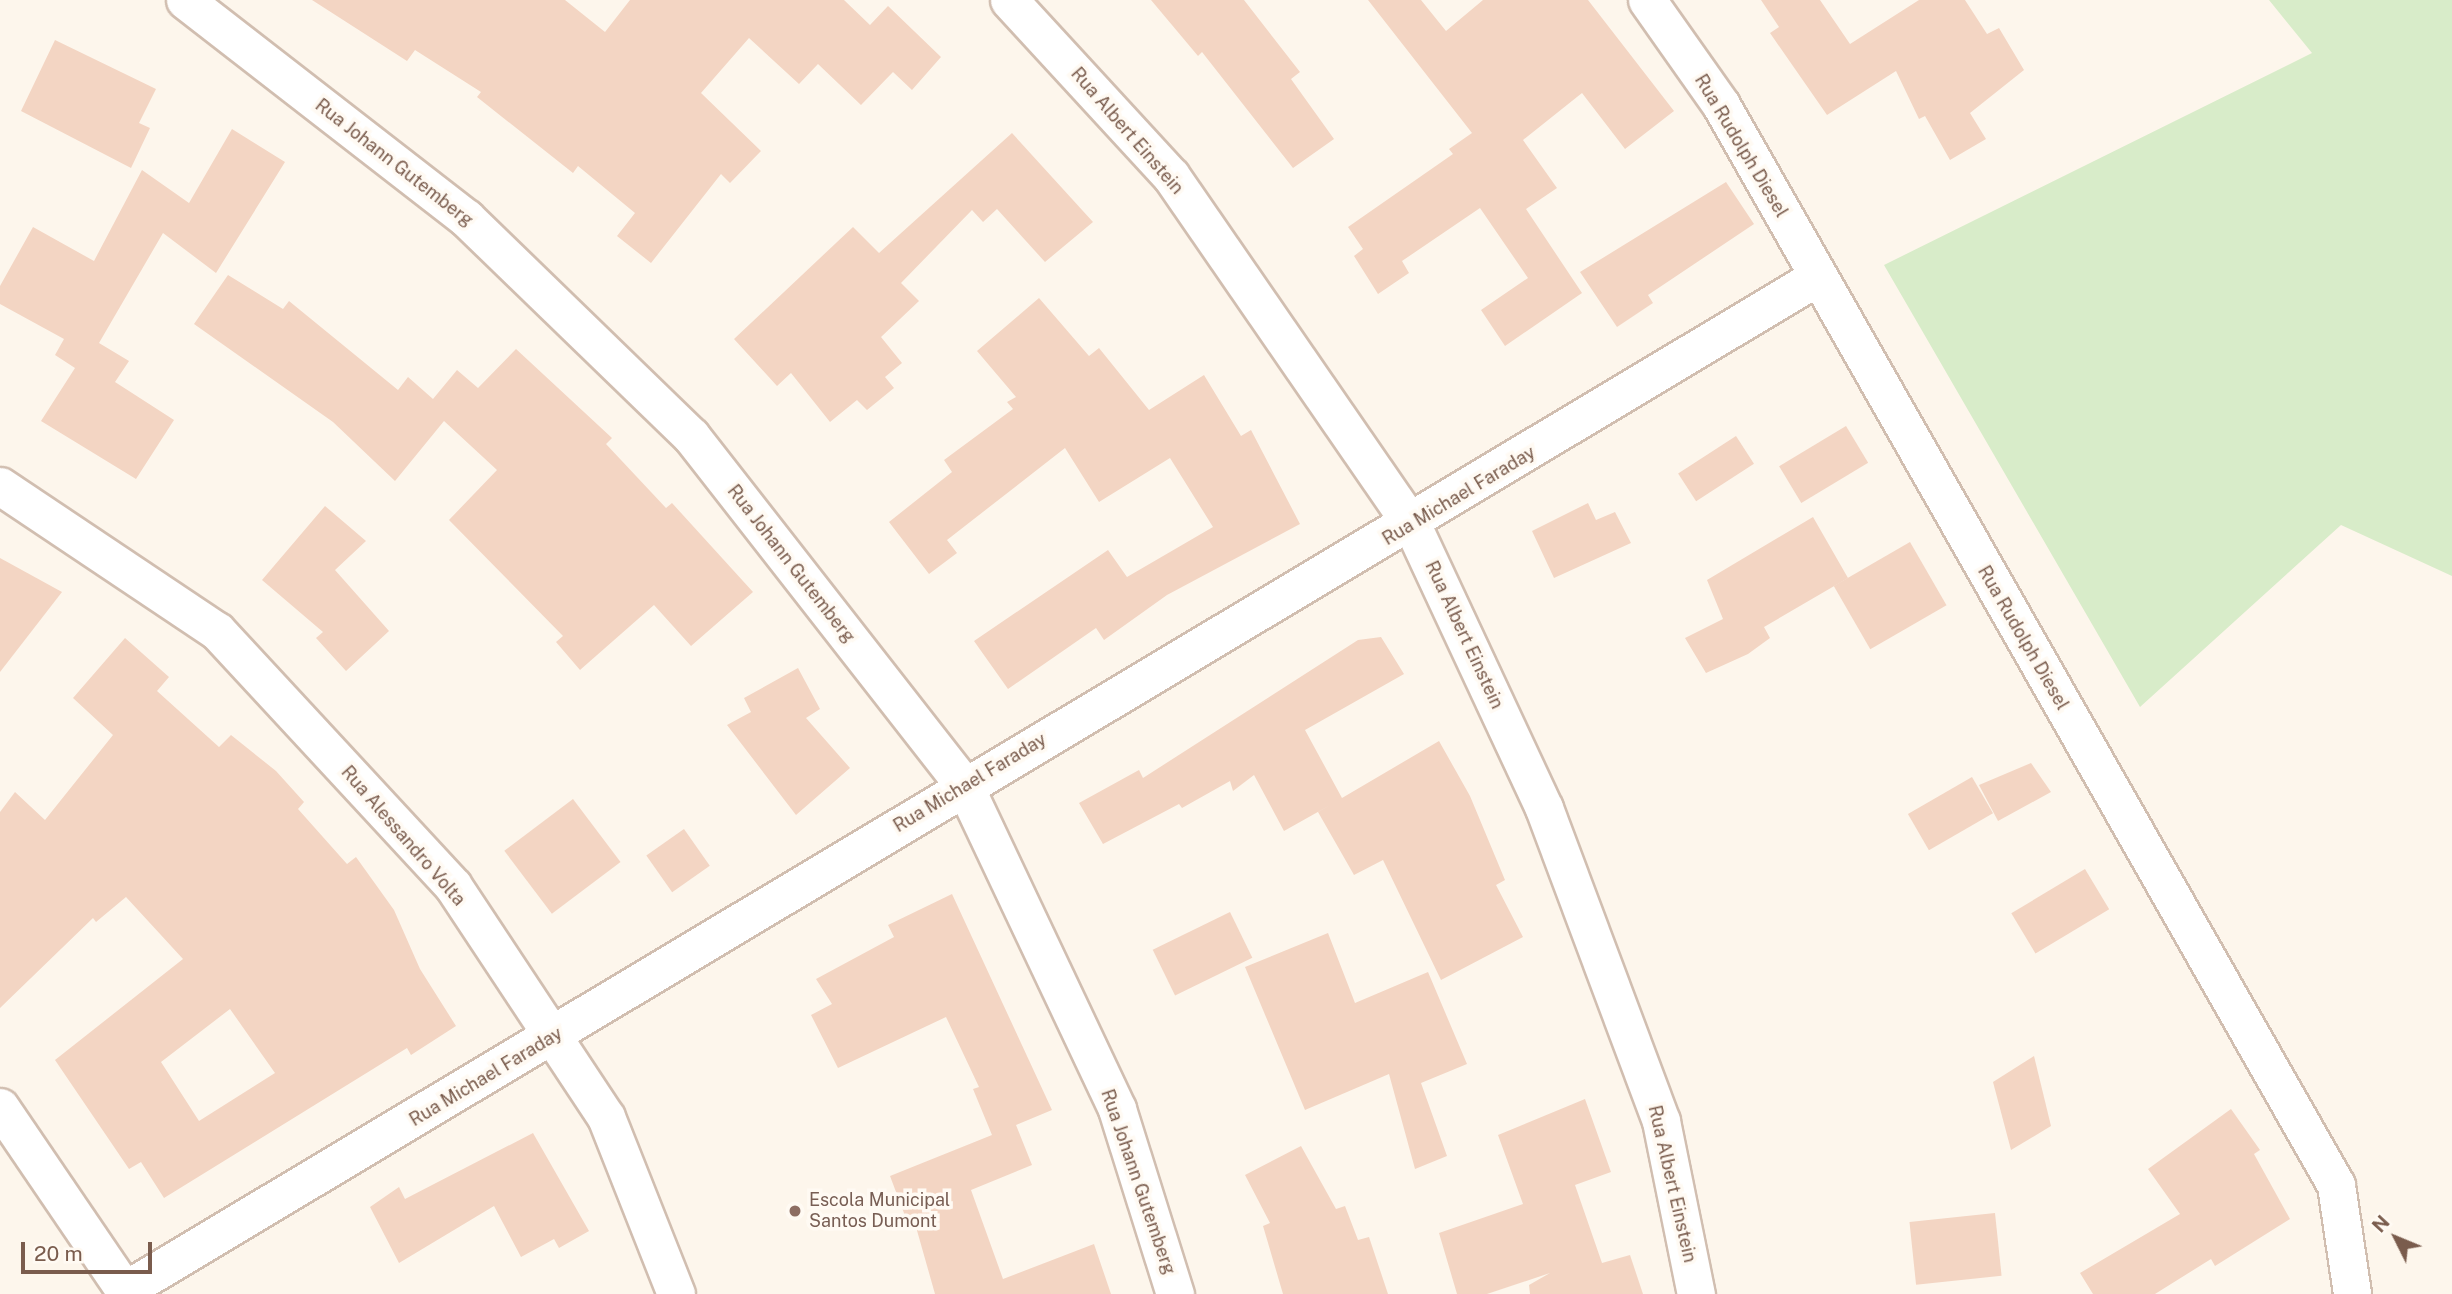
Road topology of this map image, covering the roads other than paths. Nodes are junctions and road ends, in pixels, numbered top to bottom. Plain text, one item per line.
1 (185, 0) edge
2 (1009, 0) edge
3 (1647, 0) edge
4 (1817, 277) junction
5 (0, 486) edge
6 (1412, 525) junction
7 (964, 785) junction
8 (553, 1037) junction
9 (0, 1107) edge
10 (126, 1292) edge
11 (676, 1294) edge
12 (1175, 1294) edge
13 (1696, 1294) edge
14 (2352, 1294) edge

1 - 7 street, Rua Johann Gutemberg
2 - 6 street, Rua Albert Einstein
3 - 4 street, Rua Rudolph Diesel
4 - 6 street, Rua Michael Faraday
4 - 14 street, Rua Rudolph Diesel
5 - 8 street, Rua Alessandro Volta
6 - 7 street, Rua Michael Faraday
6 - 13 street, Rua Albert Einstein
7 - 8 street, Rua Michael Faraday
7 - 12 street, Rua Johann Gutemberg
8 - 10 street, Rua Michael Faraday
8 - 11 street, Rua Alessandro Volta
9 - 10 street

